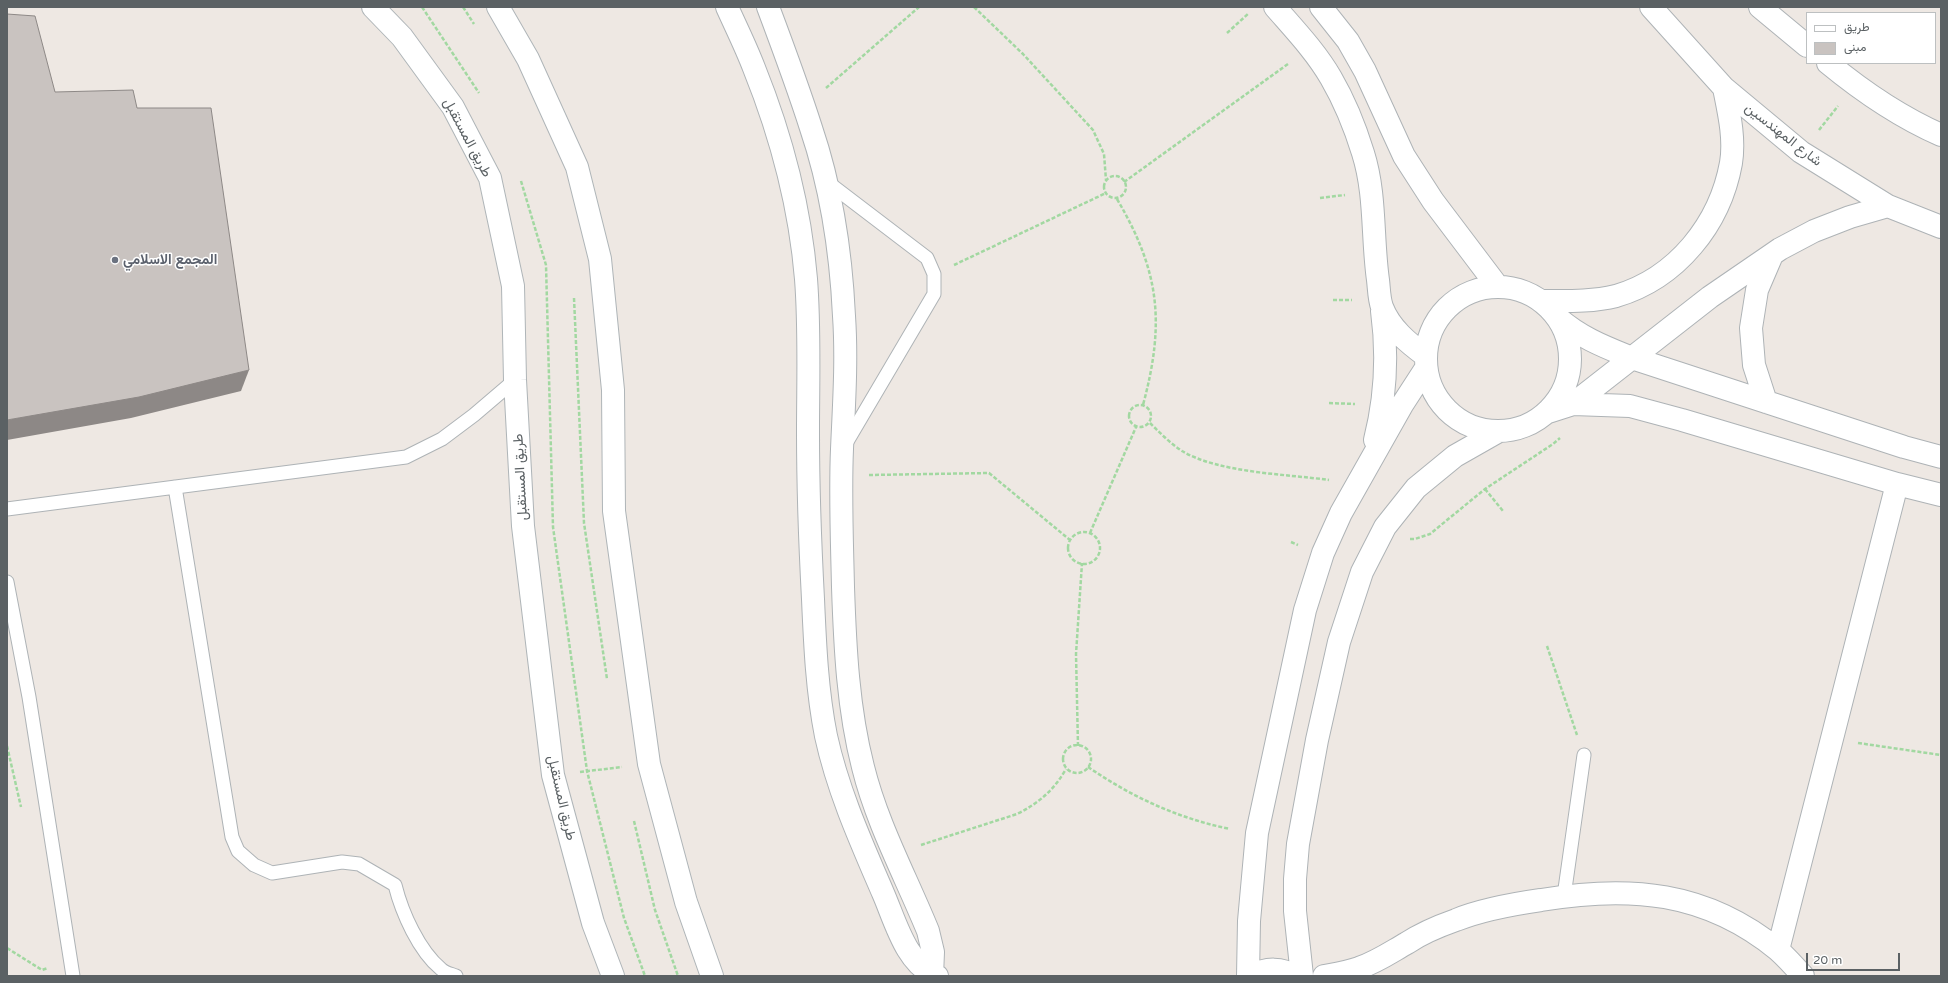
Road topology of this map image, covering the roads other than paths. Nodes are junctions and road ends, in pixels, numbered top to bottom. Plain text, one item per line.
1 (373, 7) edge
2 (498, 7) edge
3 (728, 7) edge
4 (768, 7) edge
5 (1275, 7) edge
6 (1321, 7) edge
7 (1651, 7) edge
8 (1760, 7) edge
9 (1806, 45) edge
10 (1829, 64) edge
11 (1724, 88) junction
12 (1941, 135) edge
13 (825, 181) junction
14 (1888, 206) junction
15 (1941, 227) edge
16 (1772, 255) junction
17 (1498, 287) junction
18 (1541, 301) junction
19 (1382, 306) junction
20 (1557, 317) junction
21 (1632, 358) junction
22 (1426, 362) junction
23 (515, 380) junction
24 (1766, 402) junction
25 (1573, 404) junction
26 (1548, 412) junction
27 (1499, 431) junction
28 (842, 450) junction
29 (1941, 457) edge
30 (1361, 478) junction
31 (1897, 484) junction
32 (176, 487) junction
33 (1941, 495) edge
34 (7, 509) edge
35 (7, 582) edge
36 (815, 648) junction
37 (845, 649) junction
38 (1584, 755) road end
39 (1564, 896) junction
40 (1778, 950) junction
41 (934, 975) edge
42 (73, 976) edge
43 (456, 976) edge
44 (613, 976) edge
45 (712, 976) edge
46 (1248, 976) edge
47 (1253, 976) edge
48 (1295, 976) edge
49 (1302, 976) edge
50 (1324, 976) edge
51 (1803, 976) edge

1 - 23 street, طريق المستقبل
2 - 45 street
3 - 36 street
4 - 13 street
5 - 19 street
6 - 17 street
7 - 11 street, شارع المهندسين
8 - 9 street
10 - 12 street
11 - 14 street, شارع المهندسين
11 - 18 street
13 - 28 street
13 - 28 lane
14 - 15 street, شارع المهندسين
14 - 16 street
16 - 21 street
16 - 24 street
17 - 18 street
17 - 22 street
18 - 20 street
19 - 22 street
19 - 30 street
20 - 21 street
20 - 26 street
21 - 24 street
21 - 25 street
22 - 27 street
22 - 30 street
23 - 32 lane
23 - 44 street, طريق المستقبل
24 - 29 street
25 - 26 street
25 - 31 street
26 - 27 street
27 - 49 street
28 - 37 street
30 - 46 street
31 - 33 street
31 - 40 street
32 - 34 lane
32 - 43 lane
35 - 42 lane
36 - 37 street
36 - 41 street
37 - 41 street
38 - 39 lane
39 - 40 street
39 - 50 street
40 - 51 street
47 - 48 street

